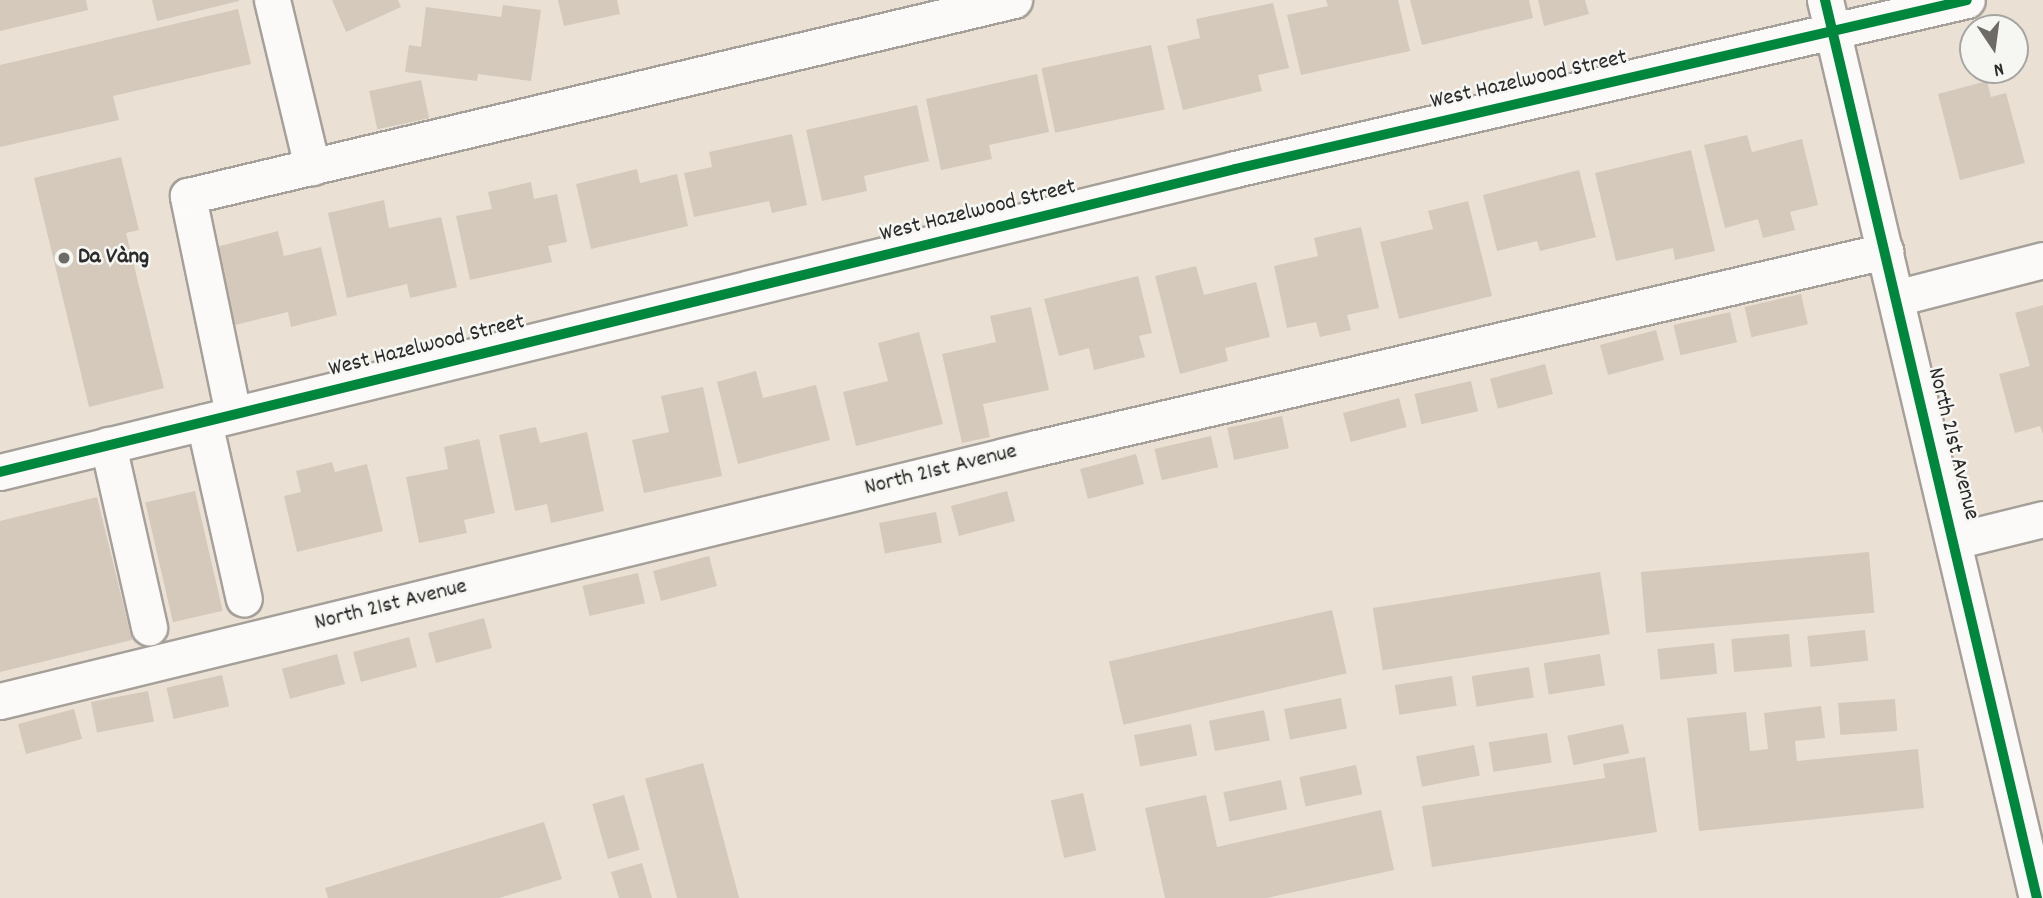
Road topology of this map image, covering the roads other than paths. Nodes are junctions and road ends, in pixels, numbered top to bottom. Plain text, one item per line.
1 (272, 0) edge
2 (1014, 0) edge
3 (1967, 0) edge
4 (1830, 16) edge
5 (312, 167) junction
6 (1885, 251) junction
7 (2043, 260) edge
8 (1896, 298) junction
9 (219, 418) junction
10 (108, 444) junction
11 (0, 472) edge
12 (2043, 519) edge
13 (1954, 541) junction
14 (244, 598) dead end
15 (149, 627) dead end
16 (0, 701) edge
17 (2037, 898) edge

1 - 5 street
2 - 5 street
3 - 4 street, West Hazelwood Street
4 - 6 street, North 21st Avenue
4 - 9 street, West Hazelwood Street
5 - 9 street
6 - 8 street, North 21st Avenue
6 - 16 street, North 21st Avenue
7 - 8 street
8 - 13 street, North 21st Avenue
9 - 10 street, West Hazelwood Street
9 - 14 street
10 - 11 street, West Hazelwood Street
10 - 15 street
12 - 13 street
13 - 17 street, North 21st Avenue

